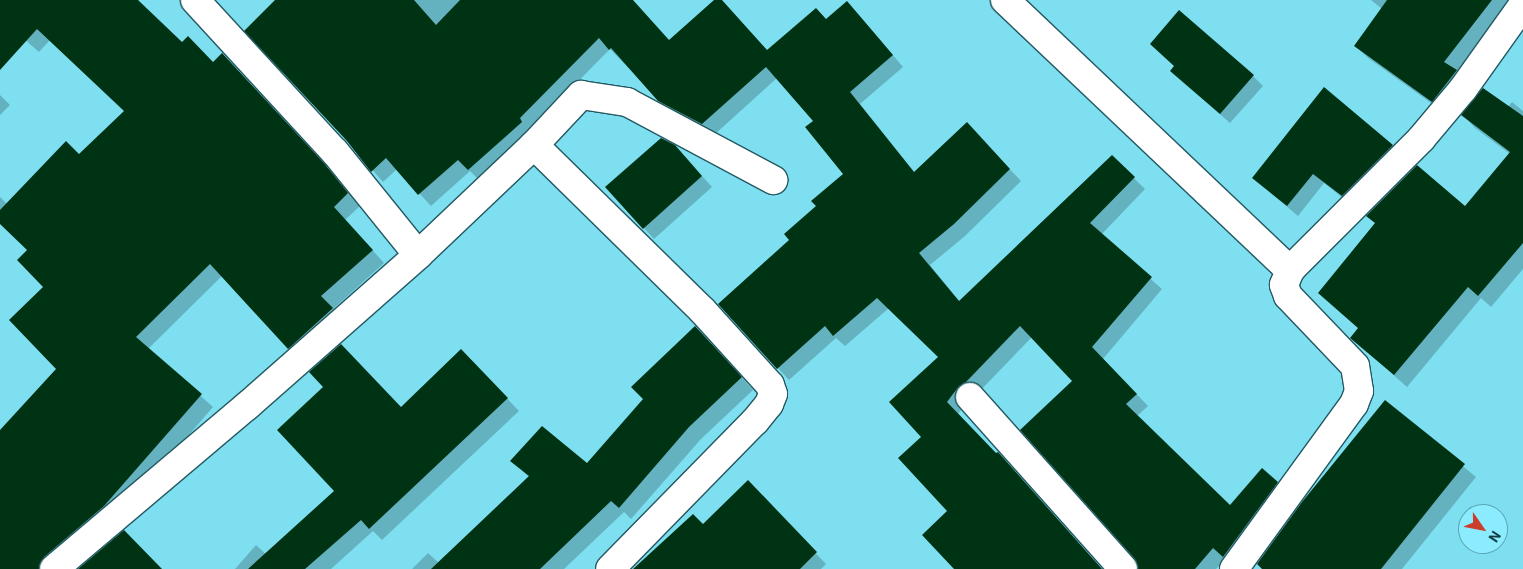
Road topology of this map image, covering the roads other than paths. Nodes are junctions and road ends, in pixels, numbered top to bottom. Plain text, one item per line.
1 (195, 0) edge
2 (1006, 0) edge
3 (1523, 4) edge
4 (534, 145) junction
5 (773, 180) dead end
6 (418, 255) junction
7 (1290, 270) junction
8 (970, 397) dead end
9 (54, 569) edge
10 (610, 569) edge
11 (1123, 569) edge
12 (1234, 569) edge

1 - 6 street
2 - 7 street
3 - 7 street
4 - 5 street
4 - 6 street
4 - 10 street
6 - 9 street
7 - 12 street
8 - 11 street

